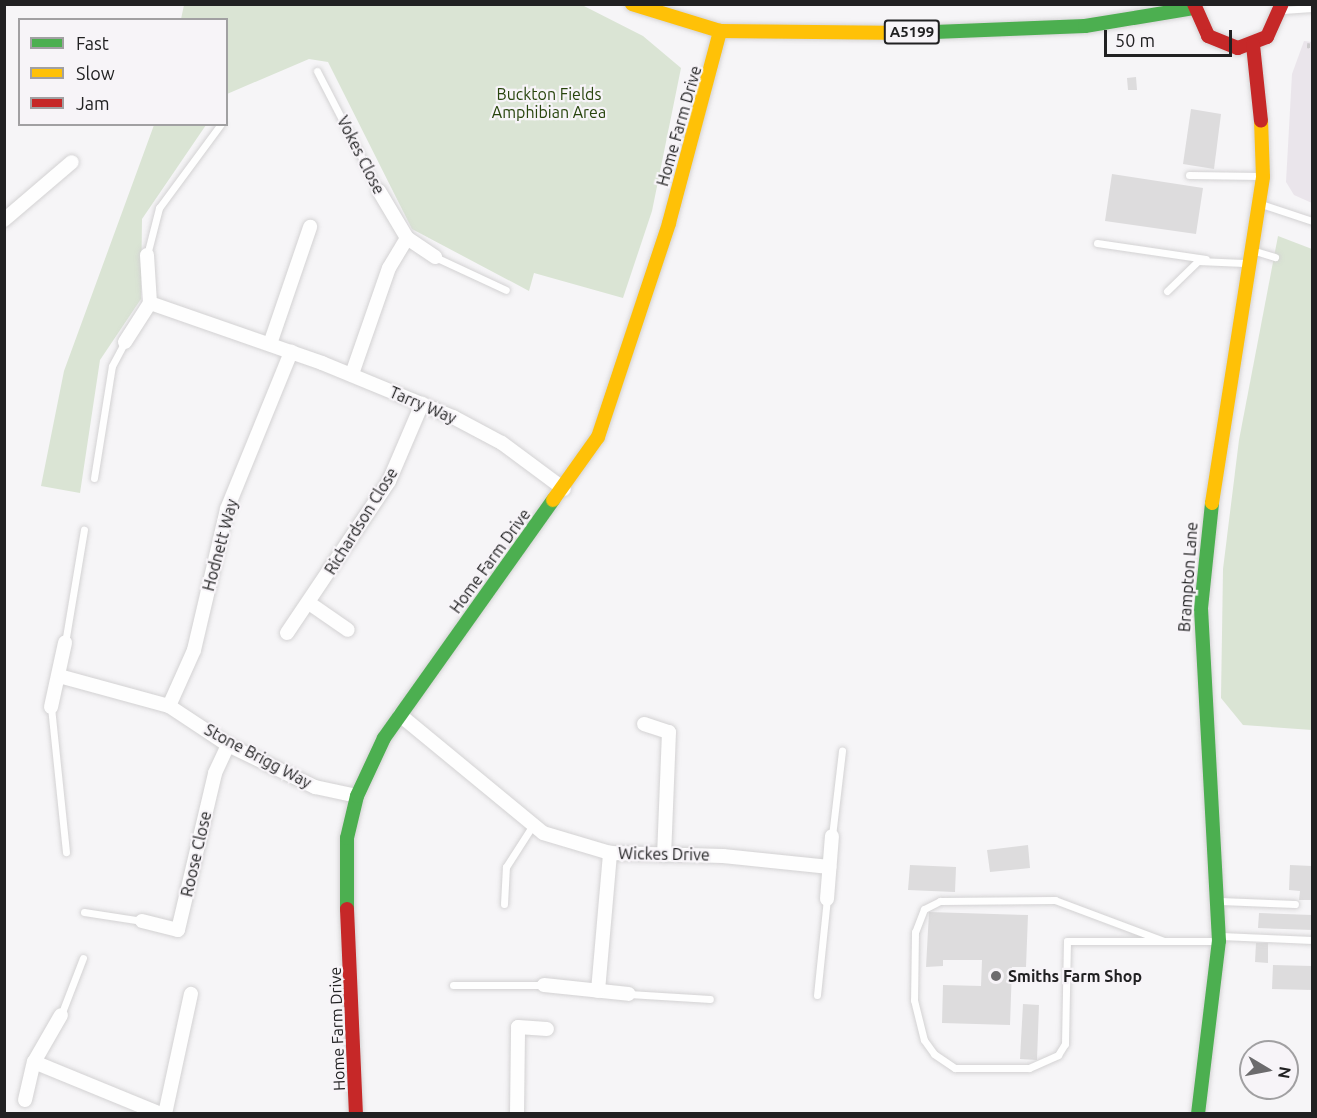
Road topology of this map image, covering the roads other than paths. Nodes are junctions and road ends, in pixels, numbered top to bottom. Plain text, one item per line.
1 (632, 4) edge
2 (1194, 6) edge
3 (1282, 7) edge
4 (1312, 8) edge
5 (720, 31) junction
6 (1253, 45) junction
7 (317, 70) dead end
8 (220, 126) edge
9 (72, 162) dead end
10 (1190, 176) dead end
11 (1263, 177) junction
12 (379, 191) joint
13 (1260, 204) junction
14 (4, 220) edge
15 (1312, 221) edge
16 (310, 227) dead end
17 (407, 238) junction
18 (1097, 243) dead end
19 (147, 255) joint
20 (435, 257) joint
21 (1251, 257) junction
22 (1275, 257) dead end
23 (1206, 259) junction
24 (506, 290) dead end
25 (1167, 291) dead end
26 (150, 303) junction
27 (125, 342) joint
28 (270, 344) junction
29 (291, 352) junction
30 (352, 374) junction
31 (422, 404) junction
32 (94, 478) dead end
33 (564, 489) junction
34 (84, 530) dead end
35 (309, 603) junction
36 (348, 630) dead end
37 (288, 633) dead end
38 (65, 643) joint
39 (59, 676) junction
40 (169, 706) junction
41 (51, 707) joint
42 (400, 715) junction
43 (644, 724) dead end
44 (228, 745) junction
45 (842, 752) dead end
46 (357, 796) junction
47 (533, 825) junction
48 (832, 836) joint
49 (66, 852) dead end
50 (610, 853) junction
51 (664, 855) junction
52 (829, 867) junction
53 (827, 898) joint
54 (1218, 901) junction
55 (504, 904) dead end
56 (1295, 904) dead end
57 (84, 912) dead end
58 (142, 921) joint
59 (1219, 938) junction
60 (1164, 940) junction
61 (1312, 940) edge
62 (83, 958) dead end
63 (453, 985) dead end
64 (544, 986) joint
65 (598, 991) junction
66 (190, 994) dead end
67 (628, 994) joint
68 (817, 995) dead end
69 (710, 999) dead end
70 (61, 1016) joint
71 (547, 1029) dead end
72 (34, 1062) junction
73 (25, 1100) dead end
74 (163, 1113) edge
75 (356, 1113) edge
76 (517, 1113) edge
77 (1198, 1113) edge

1 - 5 main road, A5199
2 - 5 main road, A5199
2 - 6 main road
3 - 4 lane
3 - 6 main road
5 - 33 main road, Home Farm Drive
6 - 11 main road, Brampton Lane
7 - 12 lane, Vokes Close
8 - 19 lane
9 - 14 street
10 - 11 lane
11 - 13 main road, Brampton Lane
12 - 17 street, Vokes Close
13 - 15 lane
13 - 21 main road, Brampton Lane
16 - 28 street
17 - 20 street, Vokes Close
17 - 30 street
18 - 23 lane
19 - 26 street
20 - 24 lane, Vokes Close
21 - 22 lane
21 - 23 lane
21 - 54 main road, Brampton Lane
23 - 25 lane
26 - 27 street
26 - 28 street, Tarry Way
27 - 32 lane
28 - 29 street, Tarry Way
29 - 30 street, Tarry Way
29 - 40 street, Hodnett Way
30 - 31 street, Tarry Way
31 - 33 street, Tarry Way
31 - 35 street, Richardson Close
33 - 42 main road, Home Farm Drive
34 - 38 lane
35 - 36 street
35 - 37 street, Richardson Close
38 - 39 street
39 - 40 street, Stone Brigg Way
39 - 41 street
40 - 44 street, Stone Brigg Way
41 - 49 lane
42 - 46 main road, Home Farm Drive
42 - 47 street, Wickes Drive
43 - 51 street
44 - 46 street, Stone Brigg Way
44 - 58 street, Roose Close
45 - 48 lane
46 - 75 main road, Home Farm Drive
47 - 50 street, Wickes Drive
47 - 55 lane
48 - 52 street
50 - 51 street, Wickes Drive
50 - 65 street
51 - 52 street, Wickes Drive
52 - 53 street
53 - 68 lane
54 - 56 lane
54 - 59 main road, Brampton Lane
57 - 58 lane
59 - 60 lane
59 - 61 lane
59 - 77 main road, Brampton Lane
60 - 60 lane
62 - 70 lane
63 - 64 lane
64 - 65 street
65 - 67 street
66 - 74 street
67 - 69 lane
70 - 72 street
71 - 76 street
72 - 73 street
72 - 74 street

